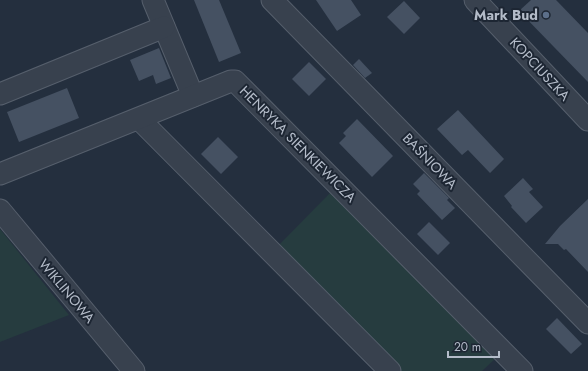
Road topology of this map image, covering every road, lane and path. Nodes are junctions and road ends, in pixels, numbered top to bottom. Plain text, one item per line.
1 (153, 0) edge
2 (272, 0) edge
3 (475, 0) edge
4 (164, 26) junction
5 (0, 94) edge
6 (193, 96) junction
7 (139, 118) junction
8 (588, 120) edge
9 (0, 174) edge
10 (0, 210) edge
11 (588, 323) edge
12 (133, 371) edge
13 (390, 371) edge
14 (522, 371) edge

1 - 4 street
2 - 11 street, BAŚNIOWA
3 - 8 street, KOPCIUSZKA
4 - 5 street
4 - 6 street
6 - 7 street, HENRYKA SIENKIEWICZA
6 - 14 street, HENRYKA SIENKIEWICZA
7 - 9 street, HENRYKA SIENKIEWICZA
7 - 13 street
10 - 12 street, WIKLINOWA

